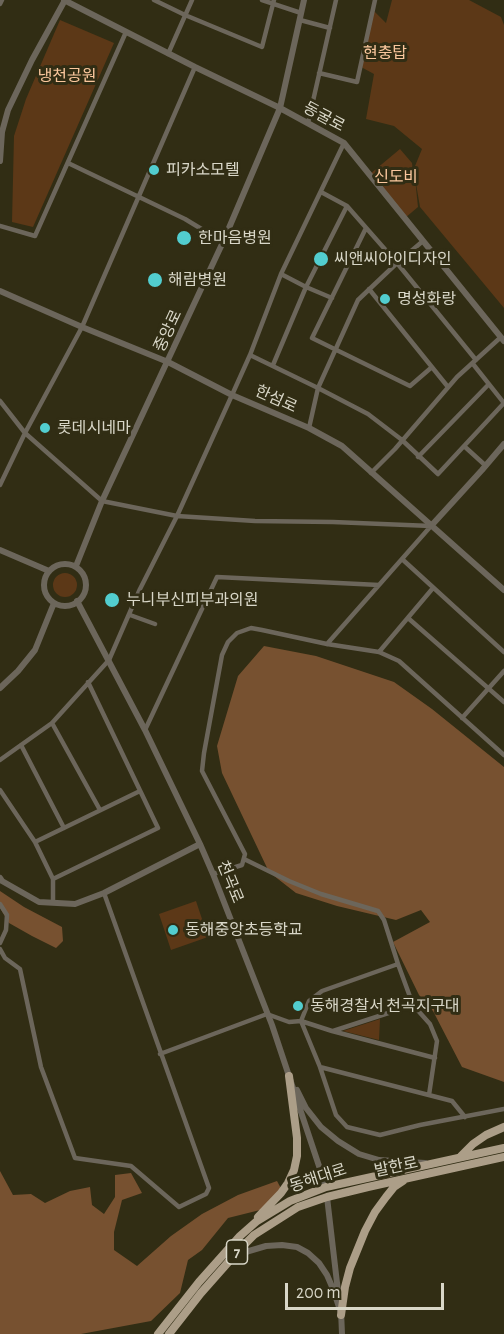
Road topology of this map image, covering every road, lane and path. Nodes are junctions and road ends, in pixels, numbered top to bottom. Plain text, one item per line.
1 (65, 0) edge
2 (153, 0) edge
3 (192, 0) edge
4 (262, 0) edge
5 (304, 0) edge
6 (336, 0) edge
7 (375, 0) edge
8 (274, 2) edge
9 (185, 15) junction
10 (301, 17) junction
11 (330, 28) junction
12 (126, 32) junction
13 (168, 54) junction
14 (195, 68) junction
15 (320, 73) junction
16 (280, 108) junction
17 (308, 123) junction
18 (1, 132) edge
19 (345, 143) junction
20 (0, 161) edge
21 (68, 163) junction
22 (321, 192) junction
23 (139, 196) junction
24 (347, 206) junction
25 (0, 226) edge
26 (366, 228) junction
27 (423, 241) junction
28 (223, 242) junction
29 (397, 263) junction
30 (281, 274) junction
31 (306, 287) junction
32 (369, 289) junction
33 (0, 291) edge
34 (332, 298) junction
35 (82, 327) junction
36 (503, 339) edge
37 (336, 348) junction
38 (250, 355) junction
39 (168, 362) junction
40 (475, 362) junction
41 (273, 365) junction
42 (432, 367) junction
43 (489, 384) junction
44 (448, 387) junction
45 (318, 388) junction
46 (232, 395) junction
47 (0, 401) edge
48 (504, 403) edge
49 (309, 428) junction
50 (25, 433) junction
51 (402, 440) junction
52 (504, 444) edge
53 (464, 446) junction
54 (418, 457) junction
55 (486, 466) junction
56 (371, 473) junction
57 (0, 485) edge
58 (102, 501) junction
59 (177, 516) junction
60 (431, 526) junction
61 (0, 550) edge
62 (402, 559) junction
63 (75, 566) junction
64 (49, 571) junction
65 (379, 585) junction
66 (433, 588) junction
67 (504, 590) edge
68 (77, 601) junction
69 (54, 603) junction
70 (130, 615) junction
71 (408, 618) junction
72 (155, 624) dead end
73 (327, 644) junction
74 (379, 652) junction
75 (504, 652) edge
76 (109, 660) junction
77 (504, 670) edge
78 (88, 682) junction
79 (0, 687) edge
80 (488, 687) junction
81 (504, 702) edge
82 (462, 718) junction
83 (52, 723) junction
84 (145, 730) junction
85 (21, 745) junction
86 (504, 755) edge
87 (0, 760) edge
88 (0, 790) edge
89 (140, 791) junction
90 (100, 810) junction
91 (64, 828) junction
92 (35, 842) junction
93 (200, 844) junction
94 (244, 859) junction
95 (213, 874) junction
96 (0, 878) edge
97 (54, 879) junction
98 (104, 893) junction
99 (54, 902) junction
100 (0, 904) edge
101 (0, 943) edge
102 (0, 948) edge
103 (398, 964) junction
104 (413, 1005) junction
105 (267, 1014) junction
106 (301, 1021) junction
107 (332, 1031) junction
108 (160, 1054) junction
109 (435, 1058) junction
110 (320, 1067) junction
111 (290, 1076) junction
112 (429, 1095) junction
113 (504, 1109) edge
114 (465, 1117) junction
115 (504, 1127) edge
116 (504, 1148) edge
117 (460, 1157) junction
118 (504, 1157) edge
119 (486, 1161) junction
120 (504, 1162) edge
121 (429, 1164) junction
122 (408, 1178) junction
123 (326, 1187) junction
124 (327, 1197) junction
125 (240, 1236) junction
126 (230, 1260) junction
127 (341, 1315) junction
128 (158, 1334) edge
129 (169, 1334) edge
130 (342, 1334) edge

1 - 12 street, 동굴로
1 - 18 street
2 - 9 street
3 - 9 street
4 - 8 street
5 - 10 street, 중앙로
6 - 11 street
7 - 15 street
8 - 9 street
8 - 10 street
9 - 13 street
10 - 11 street
10 - 16 street, 중앙로
11 - 15 street
12 - 13 street, 동굴로
12 - 21 street
13 - 14 street, 동굴로
14 - 16 street, 동굴로
14 - 23 street
15 - 17 street
16 - 17 street, 동굴로
16 - 28 street, 중앙로
17 - 19 street, 동굴로
18 - 20 street
19 - 22 street
19 - 27 street, 동굴로
21 - 23 street
21 - 25 street
22 - 24 street
22 - 30 street
23 - 28 street
23 - 35 street
24 - 26 street
24 - 31 street
26 - 29 street
26 - 34 street
27 - 29 street
27 - 36 street, 동굴로
28 - 39 street, 중앙로
29 - 32 street
29 - 40 street
30 - 31 street
30 - 38 street
31 - 34 street
31 - 41 street
32 - 37 street
32 - 42 street
33 - 35 street, 한섬로
34 - 37 street
35 - 39 street, 한섬로
35 - 50 street
36 - 40 street
37 - 42 street
37 - 45 street
38 - 41 street
38 - 46 street
39 - 46 street, 한섬로
39 - 58 street, 중앙로
40 - 43 street
40 - 44 street
41 - 45 street
42 - 44 street
43 - 48 street
43 - 54 street
44 - 51 street
45 - 49 street
45 - 51 street
46 - 49 street, 한섬로
46 - 59 street
47 - 50 street
48 - 53 street
49 - 56 street, 한섬로
50 - 57 street
50 - 58 street
51 - 54 street
51 - 56 street
52 - 55 street
53 - 54 street
53 - 55 street
55 - 60 street
56 - 60 street, 한섬로
58 - 59 street
58 - 63 street, 중앙로
59 - 60 street
59 - 70 street
60 - 62 street
60 - 67 street, 한섬로
61 - 64 street
62 - 65 street
62 - 66 street
63 - 64 street
63 - 68 street
64 - 69 street
65 - 73 street
65 - 84 street
66 - 71 street
66 - 75 street
68 - 69 street
68 - 76 street, 천곡로
69 - 79 street
70 - 72 street
70 - 76 street
71 - 74 street
71 - 80 street
73 - 74 street
73 - 94 street
74 - 82 street
76 - 78 street
76 - 84 street, 천곡로
77 - 80 street
78 - 83 street
78 - 89 street
80 - 81 street
80 - 82 street
82 - 86 street
83 - 85 street
83 - 90 street
84 - 93 street, 천곡로
85 - 87 street
85 - 91 street
88 - 92 street
89 - 90 street
89 - 97 street
90 - 91 street
91 - 92 street
92 - 97 street
93 - 95 street, 천곡로
93 - 98 street
94 - 95 street
94 - 103 street
95 - 105 street, 천곡로
96 - 99 street
97 - 99 street
98 - 99 street
98 - 108 street
100 - 101 street
102 - 108 street
103 - 104 street
103 - 106 street
104 - 107 street
104 - 109 street
105 - 106 street
105 - 108 street
105 - 111 street, 천곡로
106 - 107 street
106 - 110 street
107 - 109 street
109 - 112 street
110 - 112 street
110 - 114 street
111 - 121 street
111 - 123 street, 천곡로
111 - 125 main road
112 - 114 street
113 - 114 street
115 - 117 main road
116 - 117 main road, 동해대로 / 7
117 - 121 main road, 동해대로 / 7
118 - 119 main road, 발한로 / 7
119 - 120 street
119 - 122 main road, 발한로 / 7
121 - 123 main road, 동해대로 / 7
122 - 124 main road, 발한로 / 7
122 - 127 main road
123 - 124 main road
123 - 125 main road, 동해대로 / 7
124 - 126 main road, 발한로 / 7
124 - 127 street
125 - 128 main road, 동해대로 / 7
126 - 127 street
126 - 129 main road, 발한로 / 7
127 - 130 street

